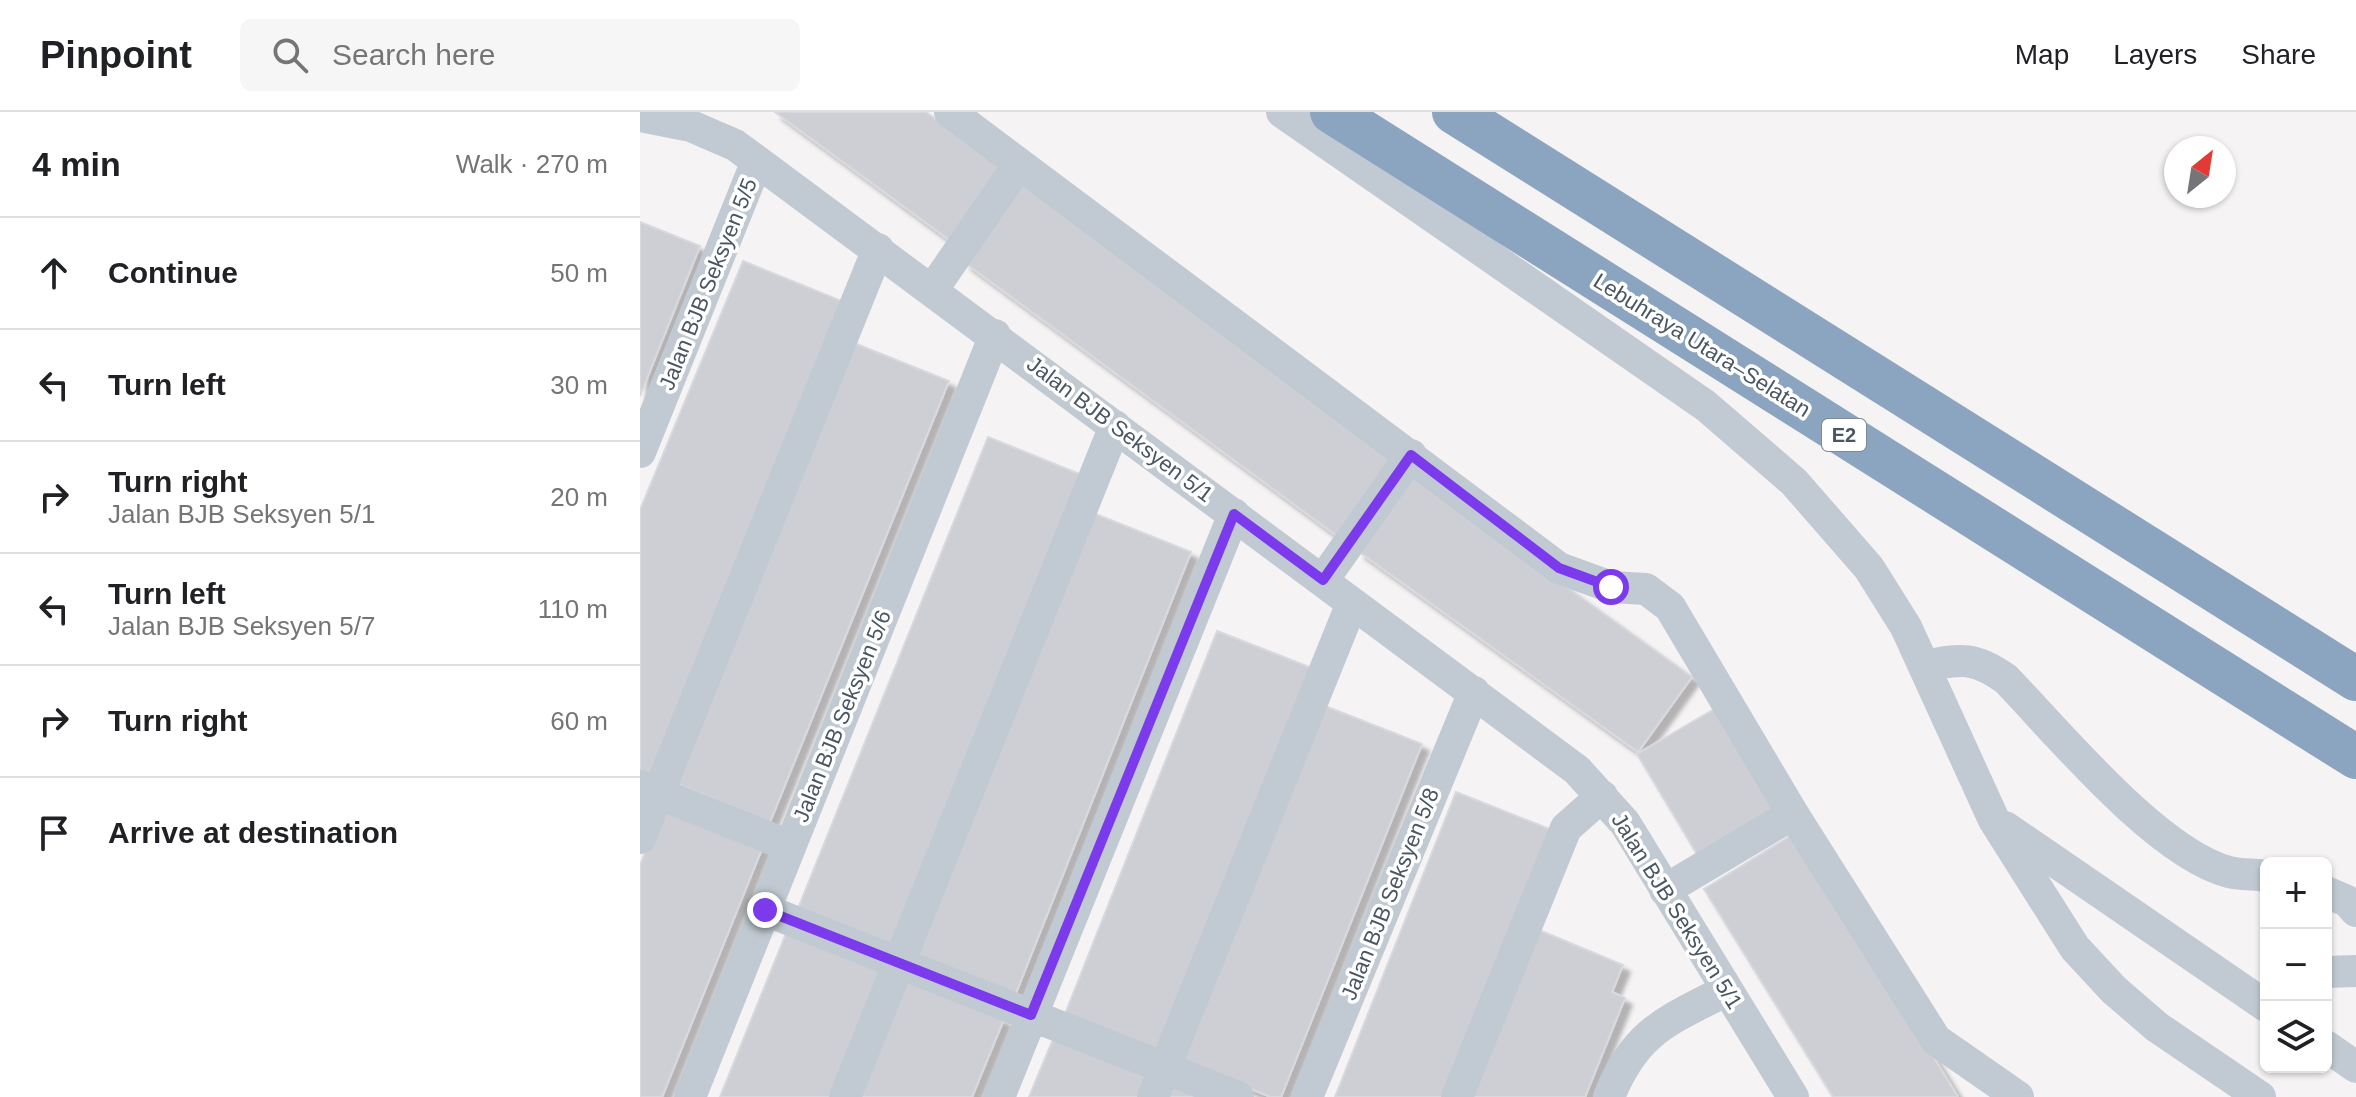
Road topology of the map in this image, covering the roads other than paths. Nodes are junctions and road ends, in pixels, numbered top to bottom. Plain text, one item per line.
1 (950, 112) edge
2 (1282, 112) edge
3 (1332, 112) edge
4 (1454, 112) edge
5 (640, 116) edge
6 (757, 161) junction
7 (1019, 164) junction
8 (878, 249) junction
9 (933, 289) junction
10 (995, 335) junction
11 (1115, 426) junction
12 (640, 452) edge
13 (1411, 455) junction
14 (1234, 514) junction
15 (1323, 580) junction
16 (1352, 603) junction
17 (1924, 666) junction
18 (2356, 679) edge
19 (1474, 692) junction
20 (2356, 757) edge
21 (649, 789) edge
22 (1602, 796) junction
23 (1793, 814) junction
24 (1994, 820) junction
25 (640, 838) edge
26 (790, 846) junction
27 (2260, 875) edge
28 (1665, 890) junction
29 (2332, 895) edge
30 (765, 910) junction
31 (2356, 911) edge
32 (899, 963) junction
33 (2356, 971) edge
34 (2332, 972) edge
35 (2260, 976) edge
36 (2223, 978) junction
37 (1727, 990) junction
38 (2260, 1002) edge
39 (1031, 1015) junction
40 (2332, 1050) edge
41 (2356, 1067) edge
42 (1159, 1082) edge
43 (690, 1097) edge
44 (845, 1097) edge
45 (999, 1097) edge
46 (1238, 1097) edge
47 (1307, 1097) edge
48 (1457, 1097) edge
49 (1609, 1097) edge
50 (1793, 1097) edge
51 (2018, 1097) edge
52 (2260, 1097) edge

1 - 7 street
2 - 17 street
3 - 20 highway, Lebuhraya Utara–Selatan / E2
4 - 18 highway
5 - 6 street, Jalan BJB Seksyen 5/1
6 - 8 street, Jalan BJB Seksyen 5/1
6 - 12 street, Jalan BJB Seksyen 5/5
7 - 9 street
7 - 13 street
8 - 9 street, Jalan BJB Seksyen 5/1
8 - 21 street
9 - 10 street, Jalan BJB Seksyen 5/1
10 - 11 street, Jalan BJB Seksyen 5/1
10 - 26 street, Jalan BJB Seksyen 5/6
11 - 14 street, Jalan BJB Seksyen 5/1
11 - 32 street
13 - 15 street
13 - 23 street
14 - 15 street, Jalan BJB Seksyen 5/1
14 - 39 street
15 - 16 street, Jalan BJB Seksyen 5/1
16 - 19 street, Jalan BJB Seksyen 5/1
16 - 42 street
17 - 24 street
17 - 27 street
19 - 22 street, Jalan BJB Seksyen 5/1
19 - 47 street, Jalan BJB Seksyen 5/8
21 - 25 street
21 - 26 street
22 - 28 street, Jalan BJB Seksyen 5/1
22 - 48 street
23 - 28 street
23 - 51 street
24 - 36 street
24 - 52 street
26 - 30 street, Jalan BJB Seksyen 5/6
28 - 37 street, Jalan BJB Seksyen 5/1
29 - 31 street
30 - 32 street
30 - 43 street, Jalan BJB Seksyen 5/6
32 - 39 street
32 - 44 street
33 - 34 street
35 - 36 street
36 - 38 street
37 - 49 street
37 - 50 street, Jalan BJB Seksyen 5/1
39 - 42 street
39 - 45 street
40 - 41 street
42 - 46 street

